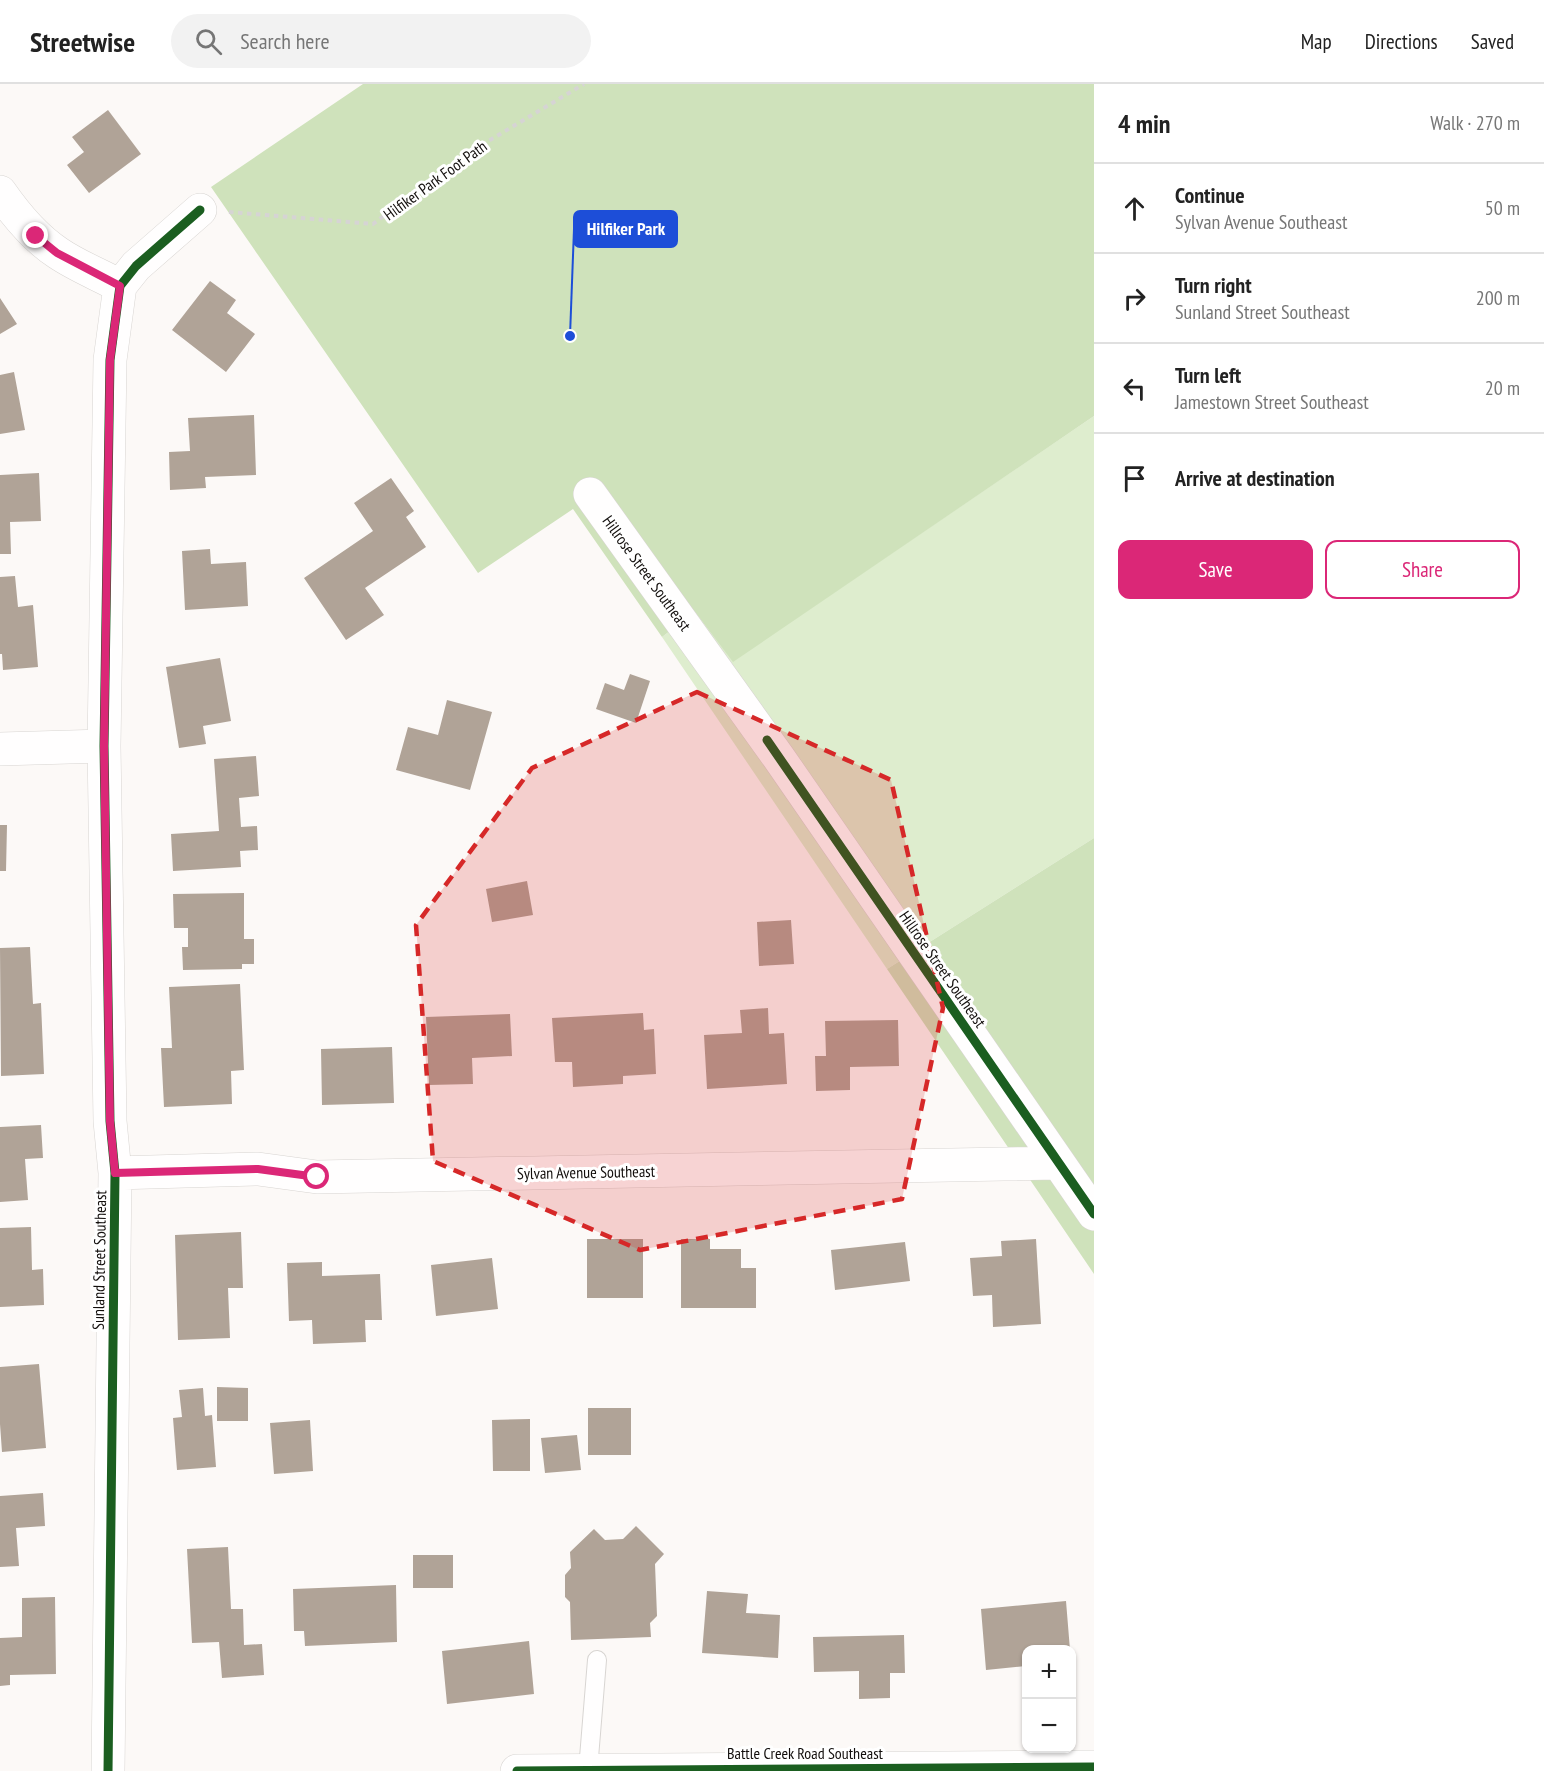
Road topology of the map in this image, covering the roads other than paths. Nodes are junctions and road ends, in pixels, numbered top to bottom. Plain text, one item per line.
1 (0, 192) edge
2 (200, 210) road end
3 (120, 286) junction
4 (590, 495) dead end
5 (104, 746) junction
6 (0, 749) edge
7 (1058, 1163) junction
8 (115, 1173) junction
9 (1094, 1214) edge
10 (597, 1660) dead end
11 (1094, 1767) edge
12 (588, 1770) edge
13 (108, 1771) edge
14 (517, 1771) edge

1 - 3 street
2 - 3 street
3 - 5 street, Sunland Street Southeast
4 - 7 street, Hillrose Street Southeast
5 - 6 street
5 - 8 street, Sunland Street Southeast
7 - 8 street, Sylvan Avenue Southeast
7 - 9 street, Hillrose Street Southeast
8 - 13 street, Sunland Street Southeast
10 - 12 lane
11 - 12 street, Battle Creek Road Southeast
12 - 14 street, Battle Creek Road Southeast

